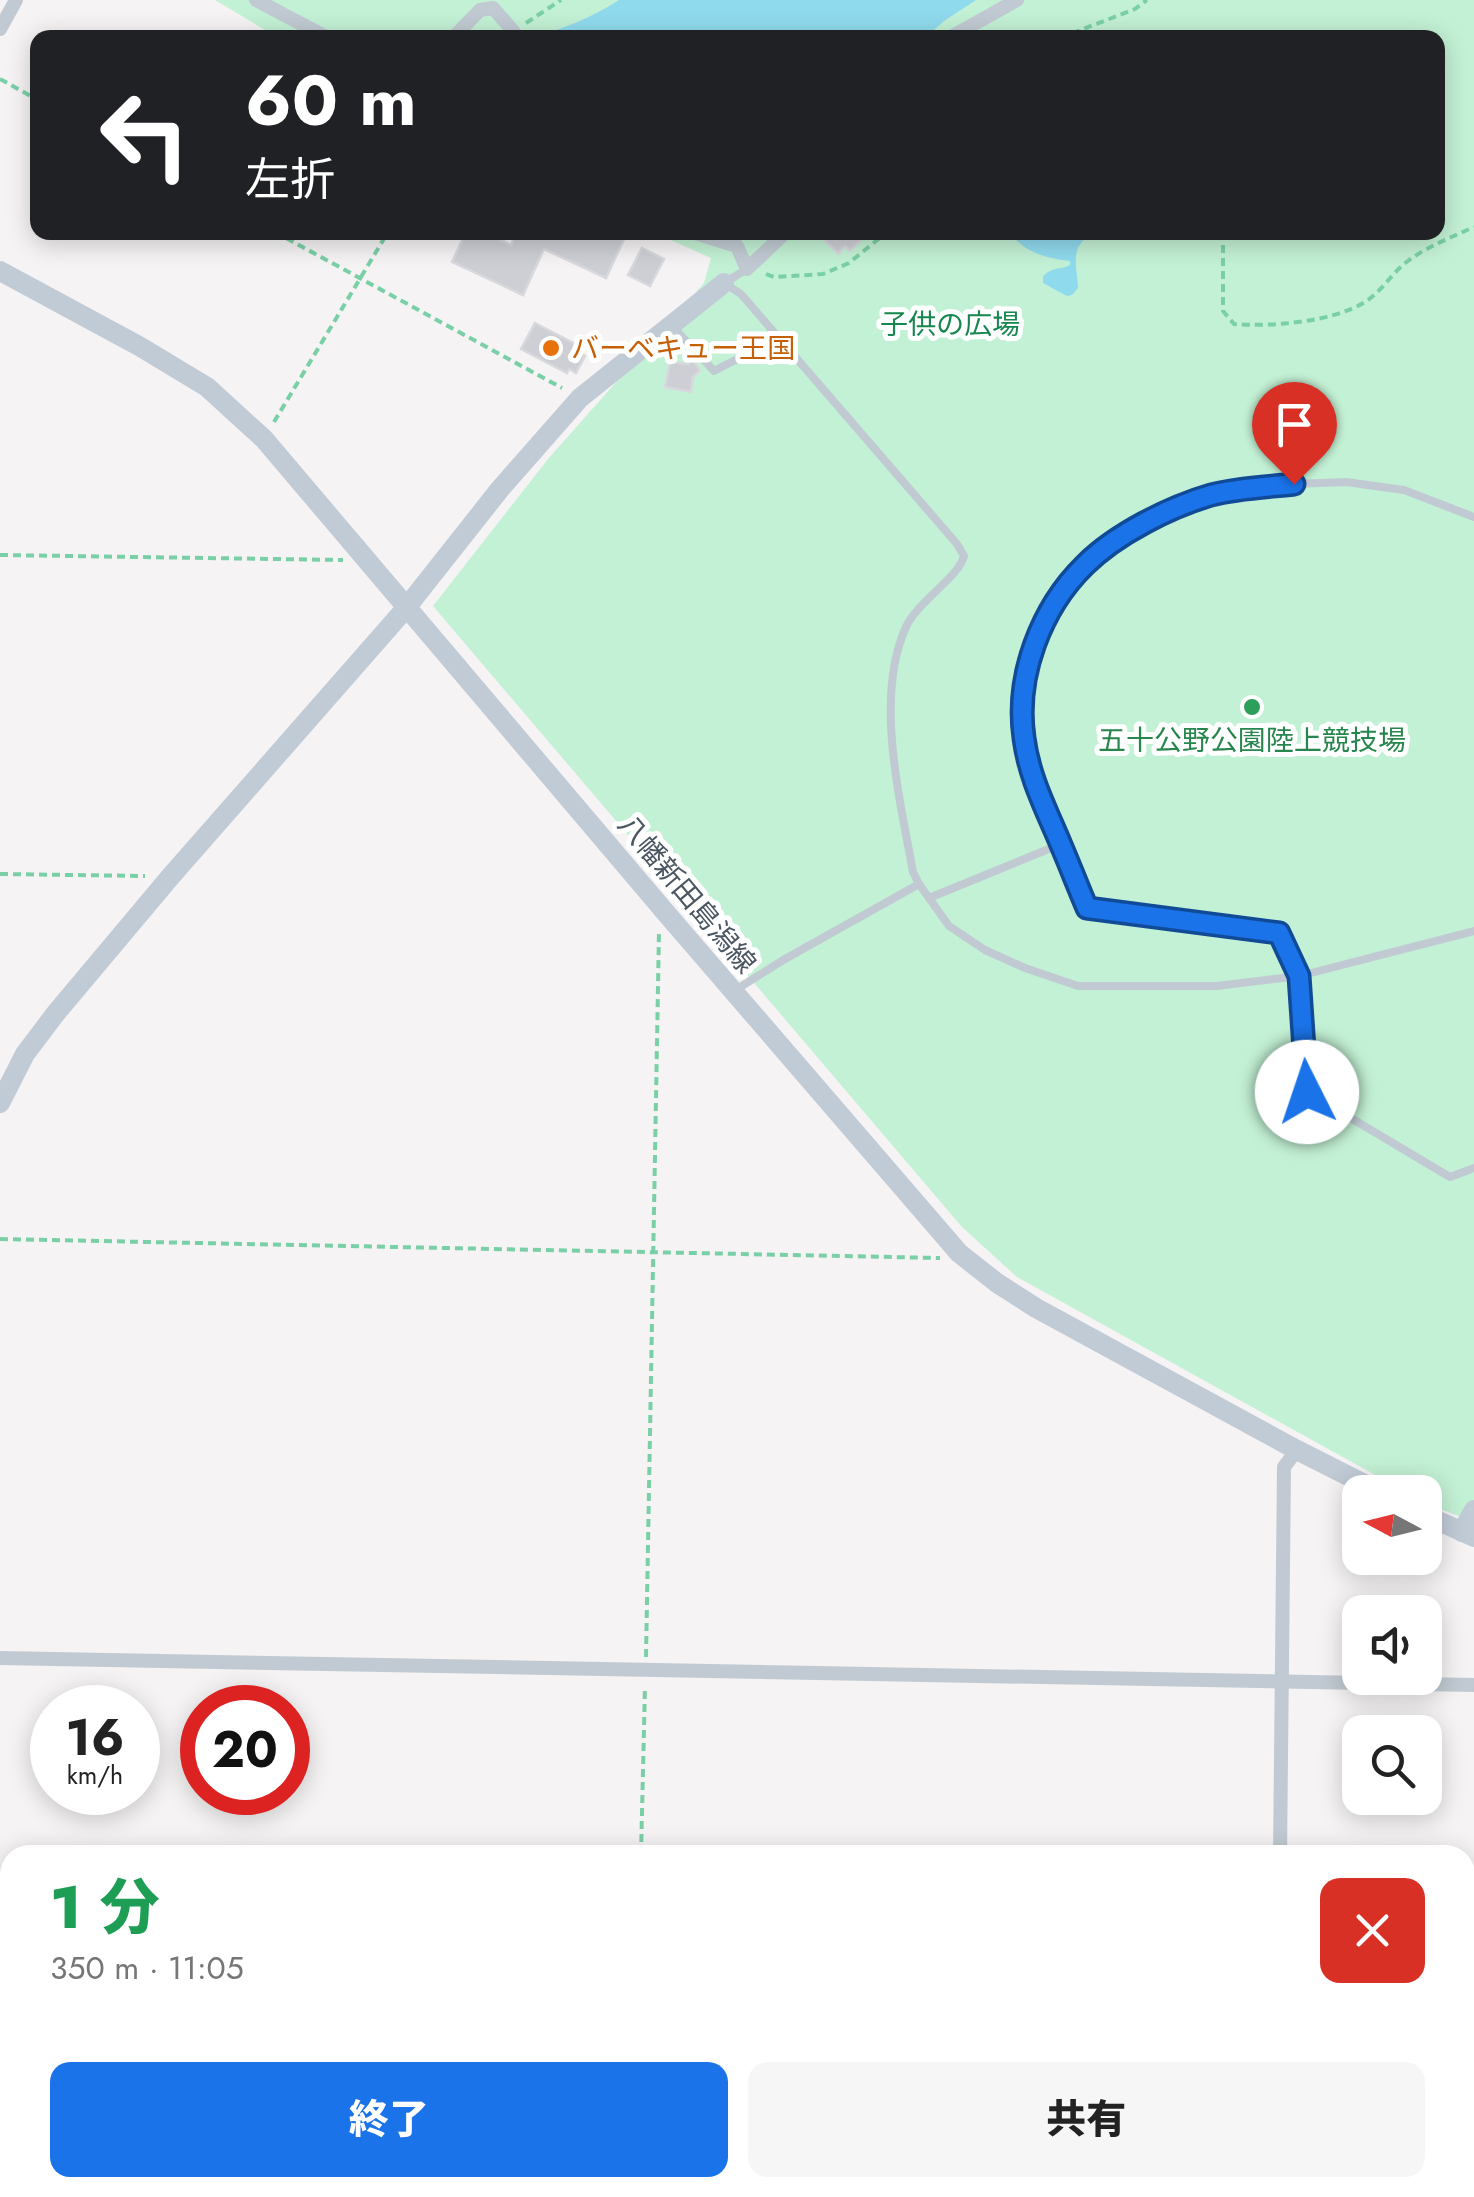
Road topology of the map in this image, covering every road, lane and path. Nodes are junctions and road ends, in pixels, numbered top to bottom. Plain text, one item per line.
1 (16, 0) edge
2 (256, 0) edge
3 (561, 0) edge
4 (1017, 0) edge
5 (1146, 0) edge
6 (0, 28) edge
7 (313, 30) edge
8 (461, 30) edge
9 (511, 30) edge
10 (520, 30) edge
11 (963, 30) edge
12 (1080, 30) edge
13 (0, 79) edge
14 (30, 96) edge
15 (1474, 227) edge
16 (289, 240) edge
17 (384, 240) edge
18 (718, 240) edge
19 (778, 240) edge
20 (877, 240) edge
21 (1224, 240) edge
22 (747, 269) junction
23 (0, 270) edge
24 (361, 280) junction
25 (724, 283) junction
26 (671, 325) junction
27 (778, 338) junction
28 (580, 398) junction
29 (264, 439) junction
30 (1474, 516) edge
31 (0, 555) edge
32 (362, 556) junction
33 (406, 608) junction
34 (1061, 844) junction
35 (0, 874) edge
36 (170, 876) junction
37 (919, 884) junction
38 (929, 898) junction
39 (666, 913) junction
40 (1474, 930) edge
41 (1299, 976) junction
42 (734, 992) junction
43 (0, 1104) edge
44 (1474, 1168) edge
45 (0, 1239) edge
46 (652, 1252) junction
47 (960, 1253) junction
48 (1297, 1450) junction
49 (1346, 1475) edge
50 (1474, 1510) edge
51 (1442, 1523) edge
52 (1468, 1534) edge
53 (0, 1658) edge
54 (646, 1671) junction
55 (1283, 1682) junction
56 (1474, 1685) edge
57 (641, 1845) edge
58 (1280, 1845) edge

1 - 6 street
2 - 7 street
3 - 10 path
4 - 11 street
5 - 12 path
8 - 9 street
13 - 14 path
15 - 21 path
16 - 24 path
17 - 24 path
18 - 22 street
19 - 22 street
20 - 22 path
22 - 25 lane
23 - 29 main road, 八幡新田島潟線
24 - 28 path
24 - 29 path
25 - 26 main road
25 - 27 lane
26 - 27 lane
26 - 28 main road
27 - 37 lane
28 - 33 main road
29 - 32 main road, 八幡新田島潟線
30 - 34 lane
31 - 32 path
32 - 33 main road, 八幡新田島潟線
33 - 36 main road
33 - 39 main road, 八幡新田島潟線
34 - 38 lane
34 - 41 lane
35 - 36 path
36 - 43 main road
37 - 38 lane
37 - 42 lane
38 - 41 lane
39 - 42 main road, 八幡新田島潟線
39 - 46 path
40 - 41 lane
41 - 44 lane
42 - 47 main road, 八幡新田島潟線
45 - 46 path
46 - 47 path
46 - 54 path
47 - 48 main road, 八幡新田島潟線
48 - 49 main road, 八幡新田島潟線
48 - 55 street
50 - 52 main road
51 - 52 main road
53 - 54 street
54 - 55 street
54 - 57 path
55 - 56 street
55 - 58 street

